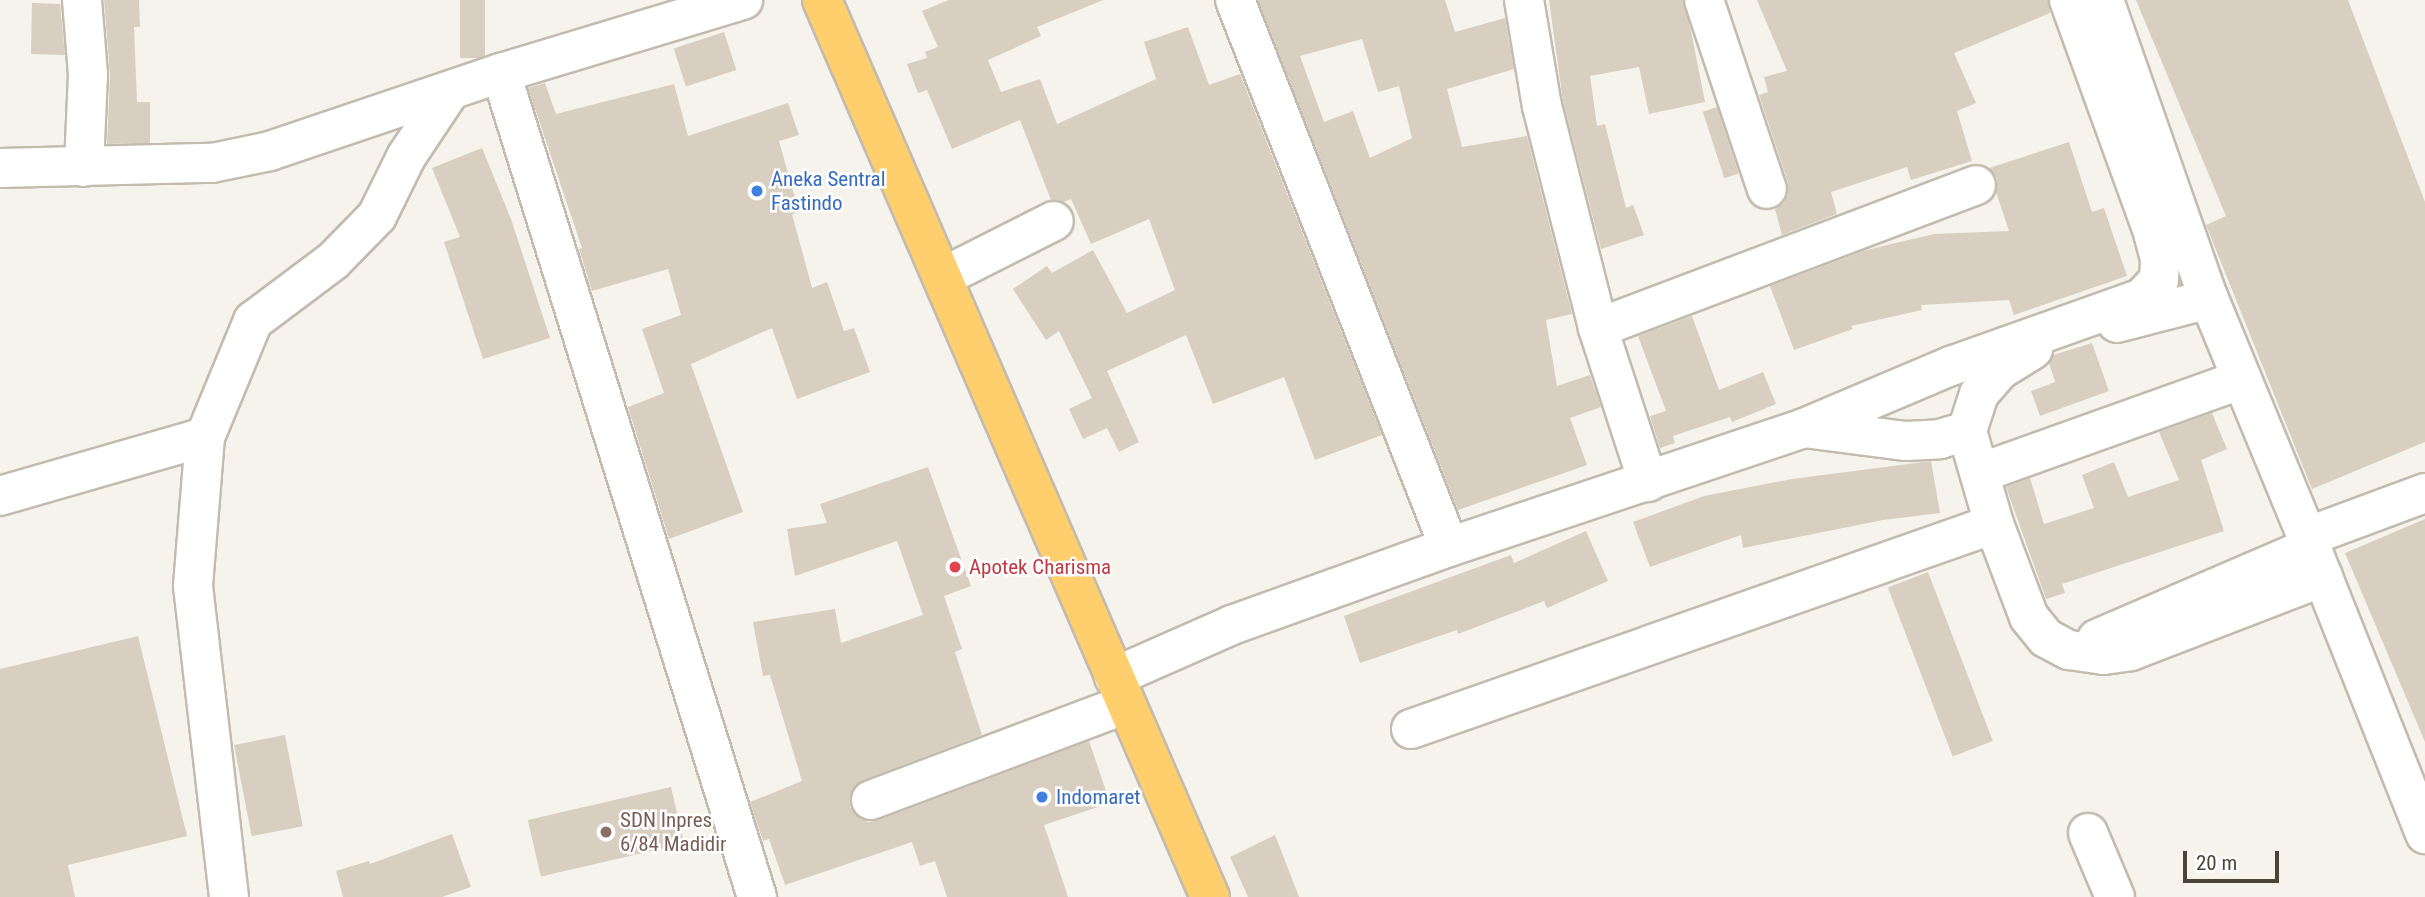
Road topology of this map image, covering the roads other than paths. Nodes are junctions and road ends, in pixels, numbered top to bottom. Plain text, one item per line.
1 (82, 0) edge
2 (743, 0) edge
3 (822, 0) edge
4 (1235, 0) edge
5 (1524, 0) edge
6 (1704, 0) edge
7 (2069, 0) edge
8 (2104, 0) edge
9 (501, 73) junction
10 (450, 91) junction
11 (84, 167) junction
12 (0, 168) edge
13 (1976, 185) dead end
14 (1767, 189) dead end
15 (1054, 221) dead end
16 (943, 277) junction
17 (2209, 299) junction
18 (1598, 328) junction
19 (2242, 379) junction
20 (1804, 428) junction
21 (1967, 431) junction
22 (205, 437) junction
23 (1980, 473) junction
24 (1648, 482) junction
25 (2425, 493) edge
26 (0, 496) edge
27 (1994, 524) junction
28 (1449, 547) junction
29 (2314, 553) junction
30 (1120, 690) junction
31 (1411, 729) dead end
32 (871, 800) dead end
33 (2088, 833) dead end
34 (2425, 834) edge
35 (229, 897) edge
36 (757, 897) edge
37 (1210, 897) edge
38 (2115, 897) edge

1 - 11 street
2 - 9 street
3 - 16 highway
4 - 28 street
5 - 18 street
6 - 14 street
7 - 20 street
8 - 17 street
9 - 10 street
9 - 36 street
10 - 11 street
10 - 22 street
11 - 12 street
13 - 18 street
15 - 16 street
16 - 30 highway
17 - 19 street
17 - 21 street
18 - 24 street
19 - 23 street
19 - 29 street
20 - 21 street
20 - 24 street
21 - 23 street
22 - 26 street
22 - 35 street
23 - 27 street
24 - 28 street
25 - 29 street
27 - 29 street
27 - 31 street
28 - 30 street
29 - 34 street
30 - 32 street
30 - 37 highway
33 - 38 street

